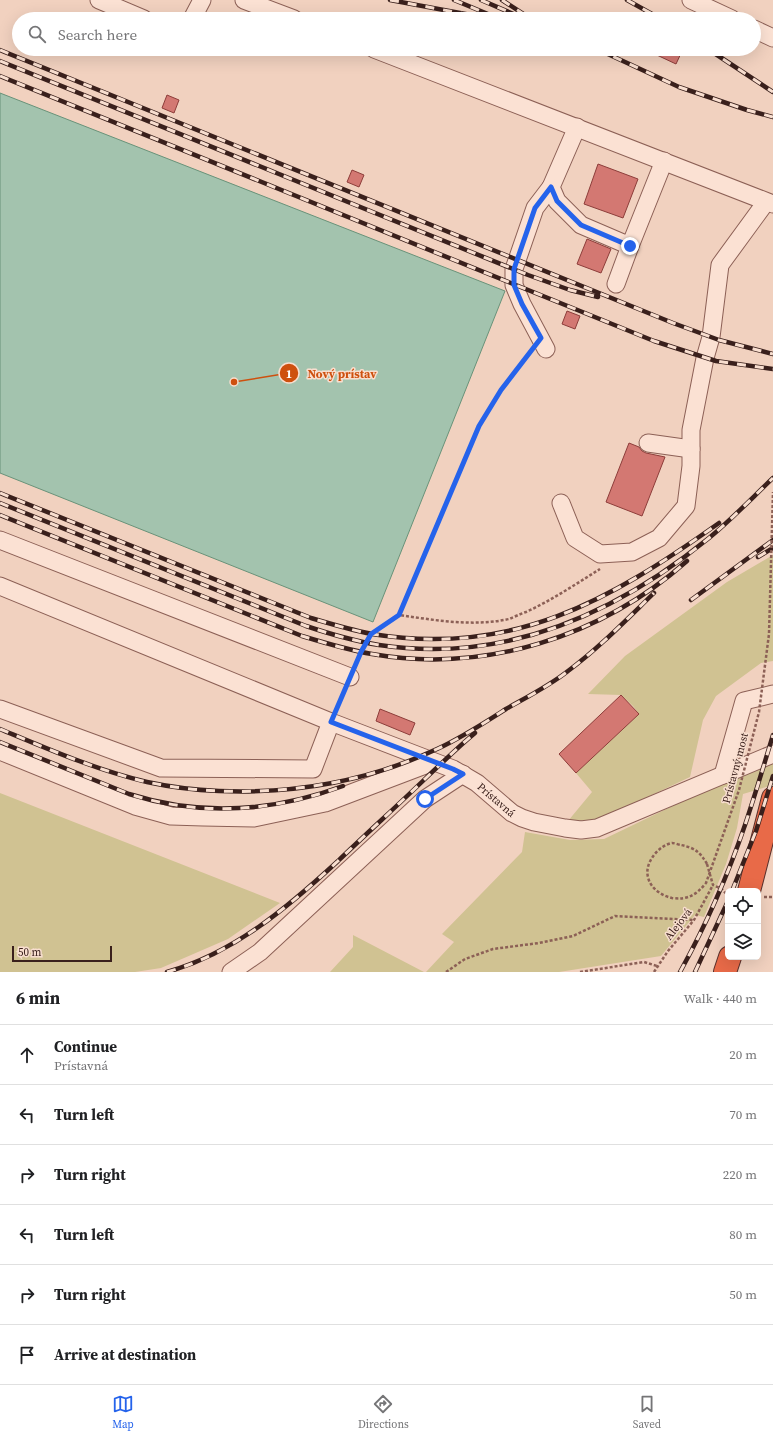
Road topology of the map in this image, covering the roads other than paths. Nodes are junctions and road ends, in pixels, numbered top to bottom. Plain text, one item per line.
1 (99, 0) edge
2 (202, 0) edge
3 (244, 0) edge
4 (691, 0) edge
5 (127, 12) edge
6 (196, 12) edge
7 (276, 12) edge
8 (717, 12) edge
9 (761, 33) edge
10 (773, 38) edge
11 (392, 56) edge
12 (577, 127) junction
13 (664, 161) junction
14 (551, 187) junction
15 (770, 203) edge
16 (630, 246) junction
17 (616, 284) dead end
18 (544, 344) road end
19 (648, 443) dead end
20 (691, 448) junction
21 (561, 503) dead end
22 (0, 540) edge
23 (0, 586) edge
24 (350, 677) road end
25 (773, 694) edge
26 (0, 709) edge
27 (331, 722) junction
28 (0, 751) edge
29 (773, 754) edge
30 (433, 762) junction
31 (463, 774) junction
32 (723, 775) junction
33 (773, 798) edge
34 (750, 888) edge
35 (729, 960) edge
36 (231, 972) edge
37 (725, 972) edge

1 - 5 street
2 - 6 street
3 - 7 street
4 - 8 street
9 - 10 street
11 - 12 street
12 - 13 street
12 - 14 street
13 - 15 street
13 - 16 street
14 - 16 street
14 - 18 street
15 - 20 street
16 - 17 street
19 - 20 street
20 - 21 street
22 - 24 street
23 - 27 street, Prístavná
25 - 32 street
26 - 27 street
27 - 30 street, Prístavná
28 - 30 street
29 - 32 street, Prístavná
30 - 31 street, Prístavná
31 - 32 street, Prístavná
31 - 36 street
33 - 34 highway
35 - 37 highway

